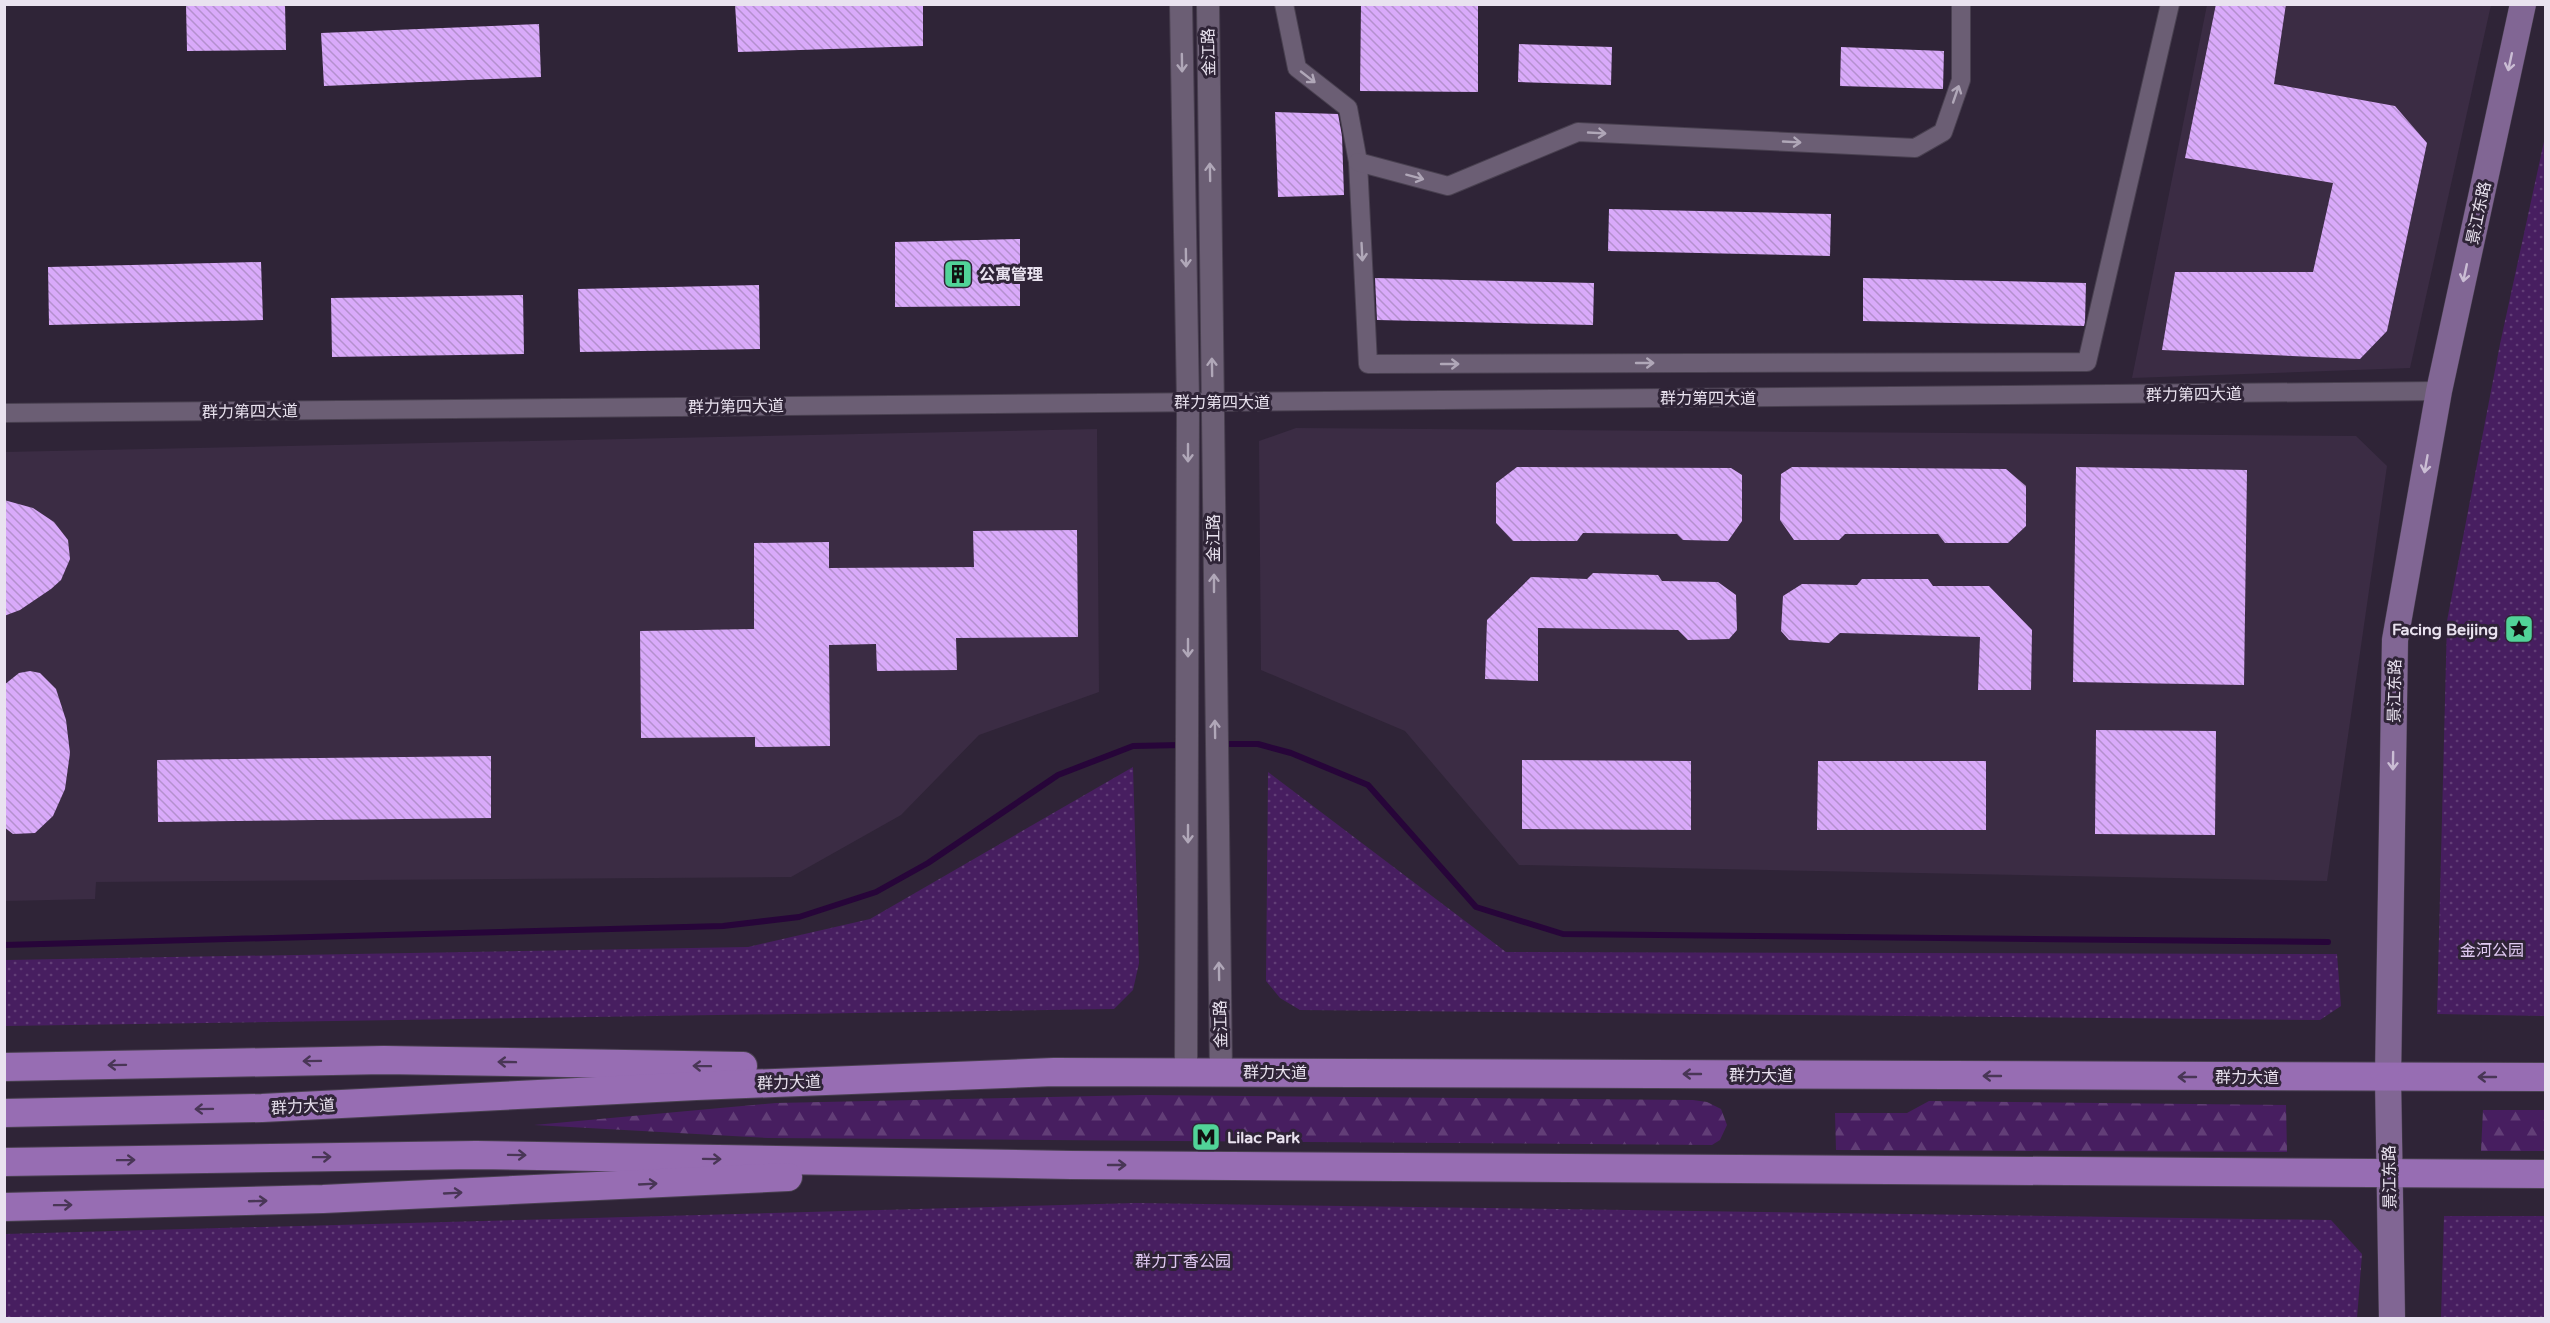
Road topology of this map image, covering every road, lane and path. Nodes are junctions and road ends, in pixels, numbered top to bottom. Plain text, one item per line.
1 (1181, 4) edge
2 (1208, 4) edge
3 (1284, 4) edge
4 (1961, 4) edge
5 (2170, 4) edge
6 (2523, 4) edge
7 (1358, 162) junction
8 (2439, 391) junction
9 (1188, 402) junction
10 (1213, 402) junction
11 (4, 413) edge
12 (4, 1066) edge
13 (1186, 1071) junction
14 (1054, 1072) junction
15 (1221, 1072) junction
16 (2546, 1077) edge
17 (2388, 1078) junction
18 (4, 1113) edge
19 (4, 1162) edge
20 (1071, 1165) junction
21 (2389, 1174) junction
22 (2546, 1174) edge
23 (4, 1207) edge
24 (2392, 1318) edge

1 -> 9 street, 金江路
10 -> 2 street, 金江路
3 -> 7 street
7 -> 4 street
7 -> 5 street
6 -> 8 main road, 景江东路
8 - 10 street, 群力第四大道
8 -> 17 main road, 景江东路
9 - 10 street, 群力第四大道
9 - 11 street, 群力第四大道
9 -> 13 street, 金江路
15 -> 10 street, 金江路
14 -> 12 main road
13 - 14 main road, 群力大道
13 - 15 main road, 群力大道
14 -> 18 main road, 群力大道
17 -> 15 main road, 群力大道
16 -> 17 main road, 群力大道
17 - 21 main road, 景江东路
19 -> 20 main road
20 -> 21 main road
23 -> 20 main road
21 - 22 main road
21 - 24 main road, 景江东路

